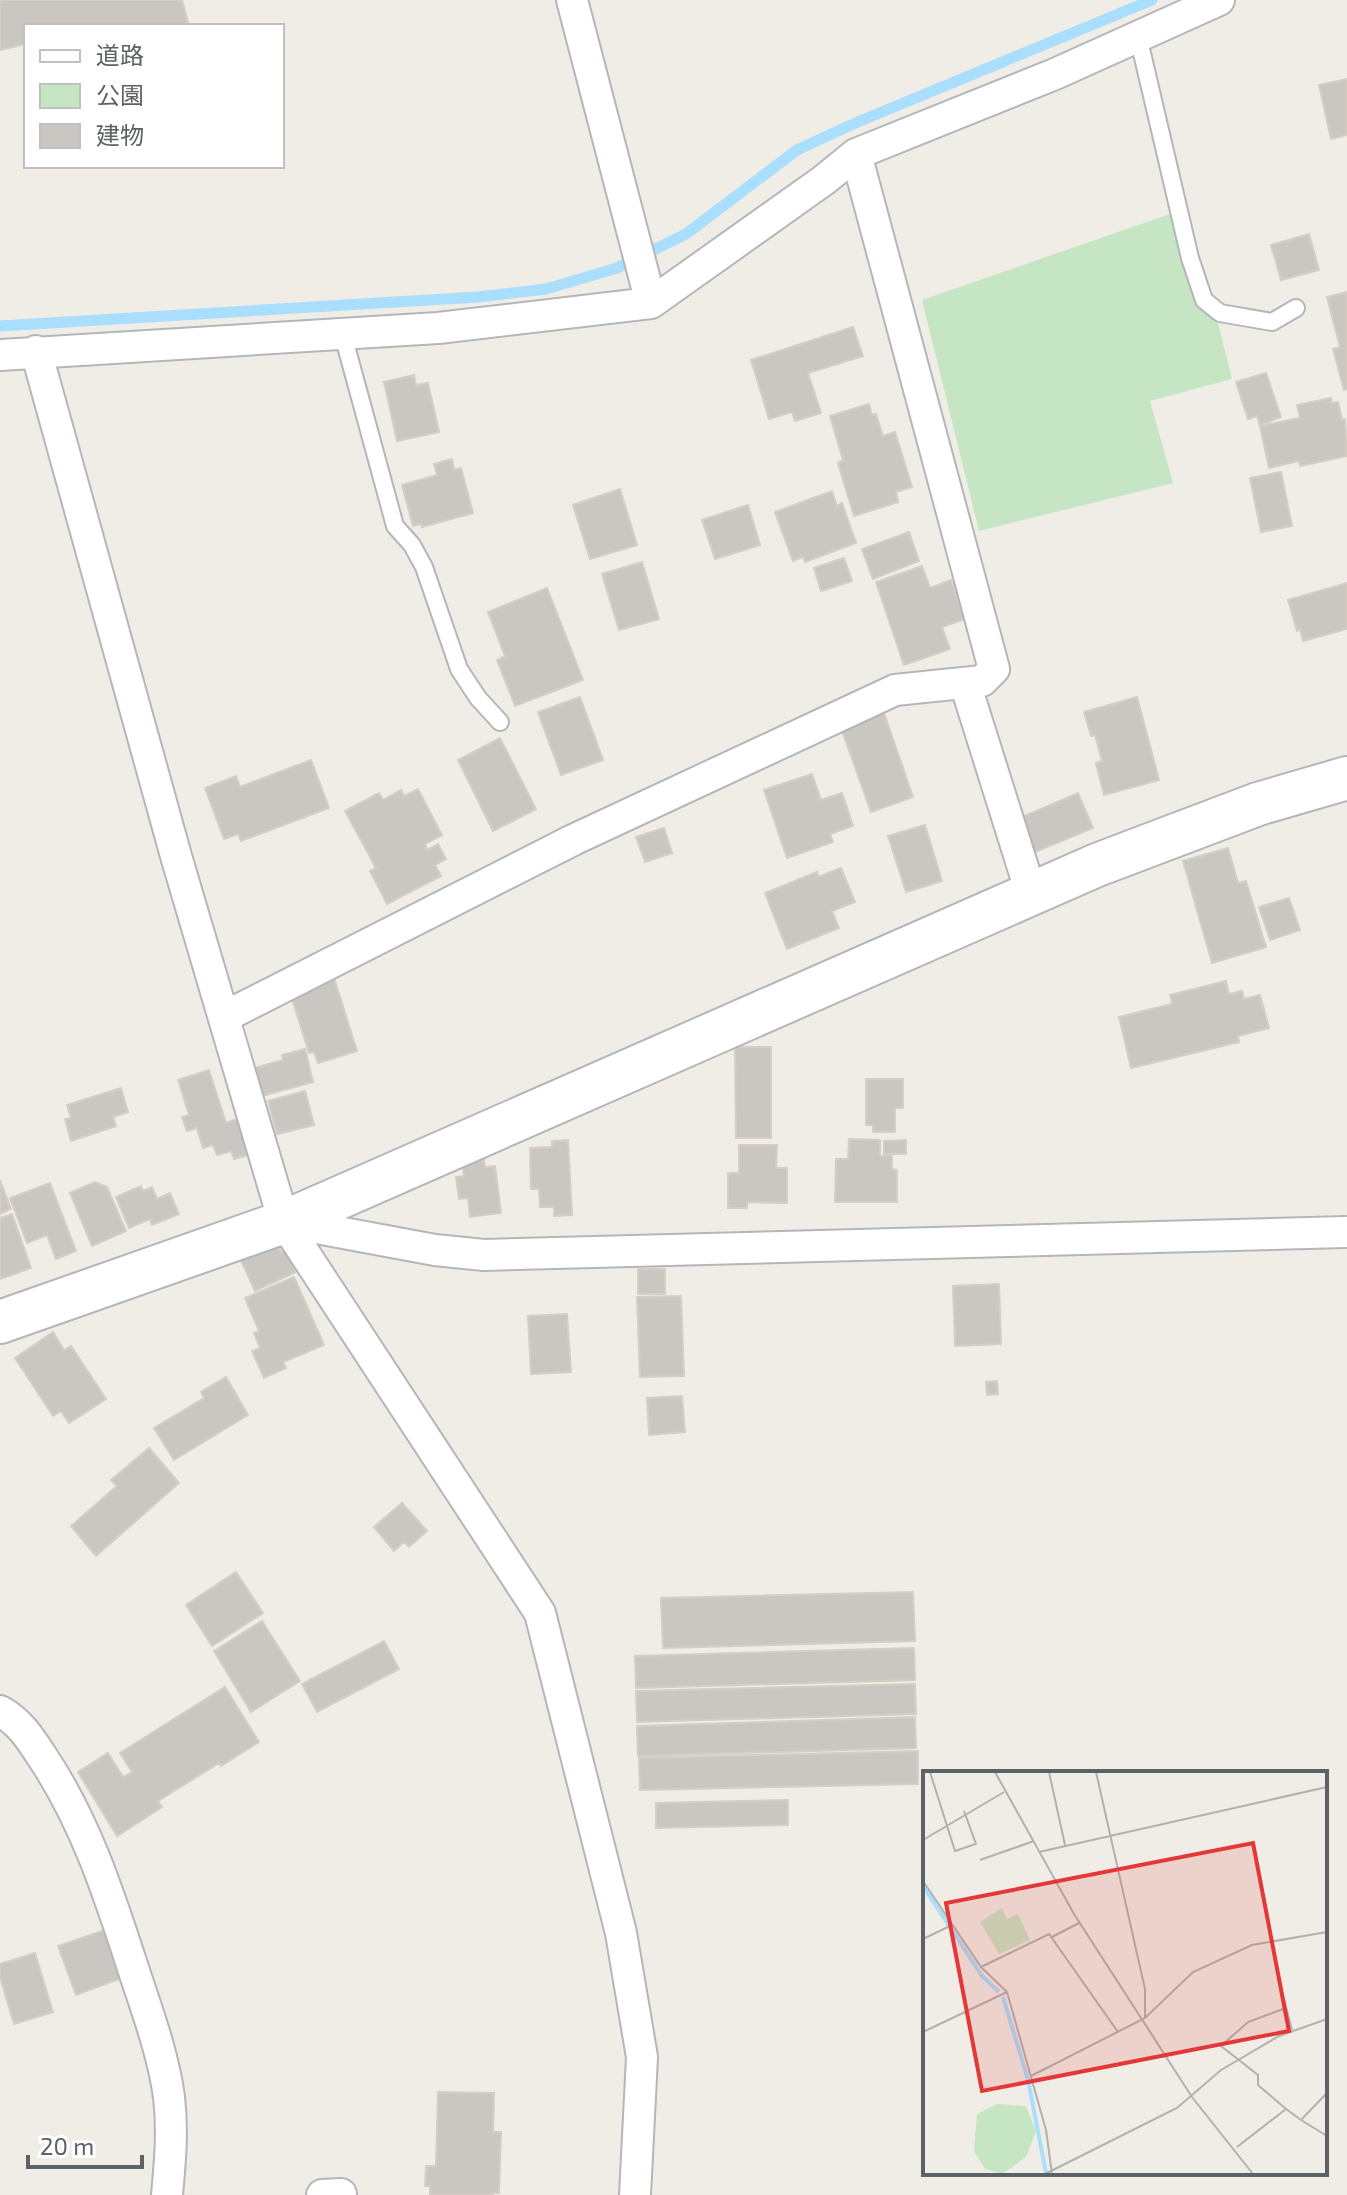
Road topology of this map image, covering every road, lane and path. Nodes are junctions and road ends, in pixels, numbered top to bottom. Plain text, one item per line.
1 (572, 0) edge
2 (1219, 0) edge
3 (1182, 8) edge
4 (1138, 36) junction
5 (856, 154) junction
6 (651, 303) junction
7 (1296, 308) dead end
8 (343, 335) junction
9 (36, 351) junction
10 (0, 355) edge
11 (965, 683) junction
12 (500, 722) dead end
13 (1347, 778) edge
14 (1031, 893) junction
15 (224, 1017) junction
16 (284, 1222) junction
17 (1347, 1232) edge
18 (0, 1322) edge
19 (0, 1711) edge
20 (167, 2195) edge
21 (635, 2195) edge

1 - 6 street
2 - 3 street
3 - 4 street
4 - 5 street
4 - 7 lane
5 - 6 street
5 - 11 street
6 - 8 street
8 - 9 street
8 - 12 lane
9 - 10 street
9 - 15 street
11 - 14 street
11 - 15 street
13 - 14 street
14 - 16 street
15 - 16 street
16 - 17 street
16 - 18 street
16 - 21 street
19 - 20 street

